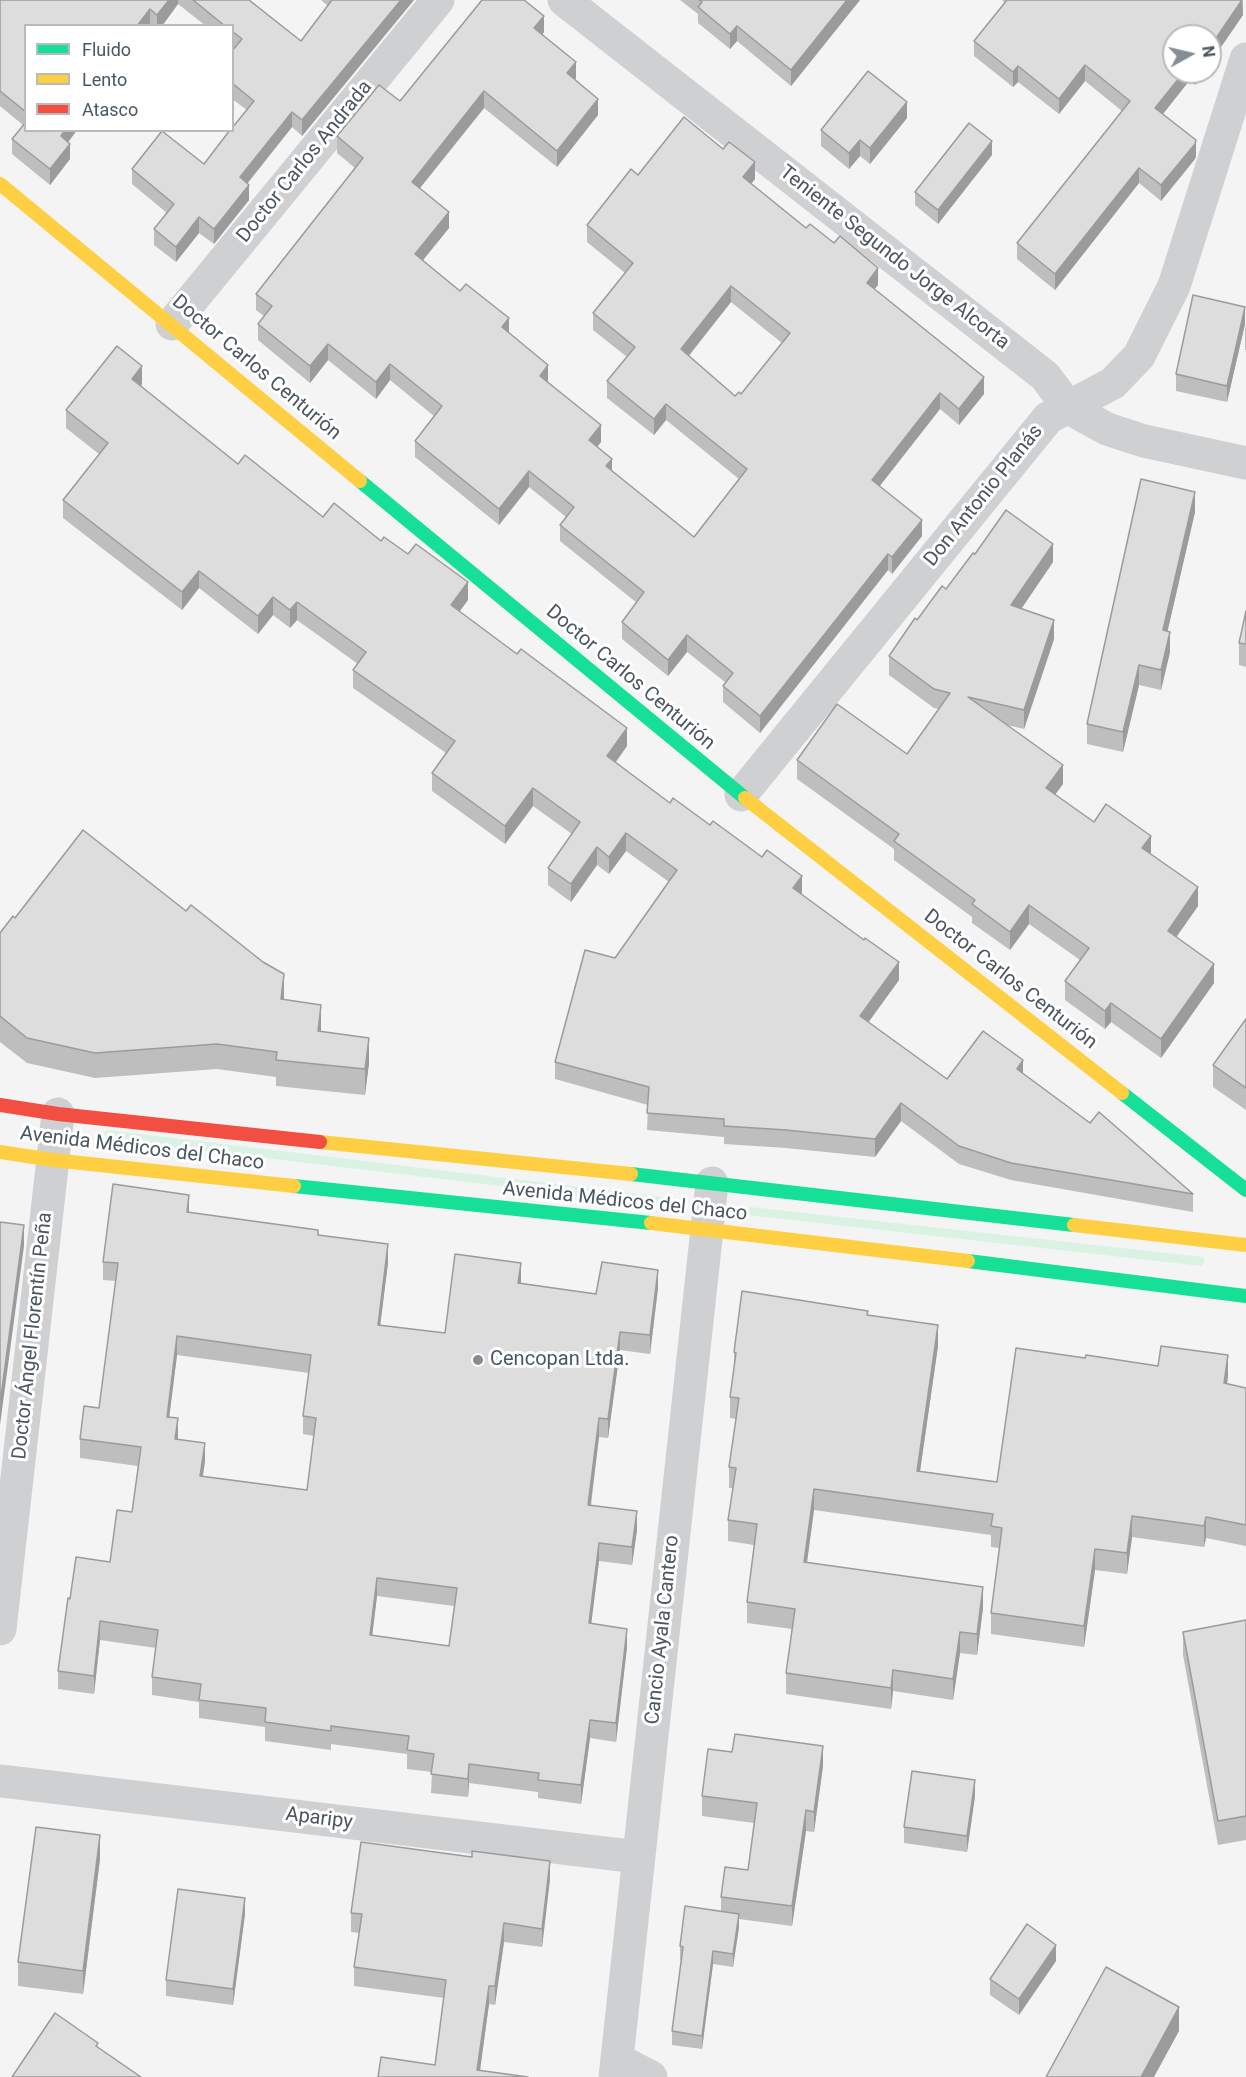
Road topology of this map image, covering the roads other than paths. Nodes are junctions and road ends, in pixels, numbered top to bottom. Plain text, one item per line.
1 (438, 0) edge
2 (564, 0) edge
3 (1246, 59) edge
4 (0, 184) edge
5 (172, 324) junction
6 (1069, 408) junction
7 (1246, 463) edge
8 (741, 795) junction
9 (0, 1105) edge
10 (58, 1114) junction
11 (0, 1152) edge
12 (53, 1160) junction
13 (712, 1183) junction
14 (1246, 1190) edge
15 (706, 1229) junction
16 (1246, 1245) edge
17 (1246, 1296) edge
18 (0, 1629) edge
19 (0, 1781) edge
20 (638, 1857) junction
21 (616, 2069) edge
22 (651, 2077) edge

1 - 5 street, Doctor Carlos Andrada
2 - 6 street, Teniente Segundo Jorge Alcorta
3 - 6 street, Don Antonio Planás
4 - 5 main road, Doctor Carlos Centurión
5 - 8 main road, Doctor Carlos Centurión
6 - 7 street, Teniente Segundo Jorge Alcorta
6 - 8 street, Don Antonio Planás
8 - 14 main road, Doctor Carlos Centurión
9 - 10 main road, Avenida Médicos del Chaco
10 - 12 street, Doctor Ángel Florentín Peña
10 - 13 main road, Avenida Médicos del Chaco
11 - 12 main road, Avenida Médicos del Chaco
12 - 15 main road, Avenida Médicos del Chaco
12 - 18 street, Doctor Ángel Florentín Peña
13 - 15 street, Cancio Ayala Cantero
13 - 16 main road, Avenida Médicos del Chaco
15 - 17 main road, Avenida Médicos del Chaco
15 - 20 street, Cancio Ayala Cantero
19 - 20 street, Aparipy
20 - 21 street, Cancio Ayala Cantero
21 - 22 street

